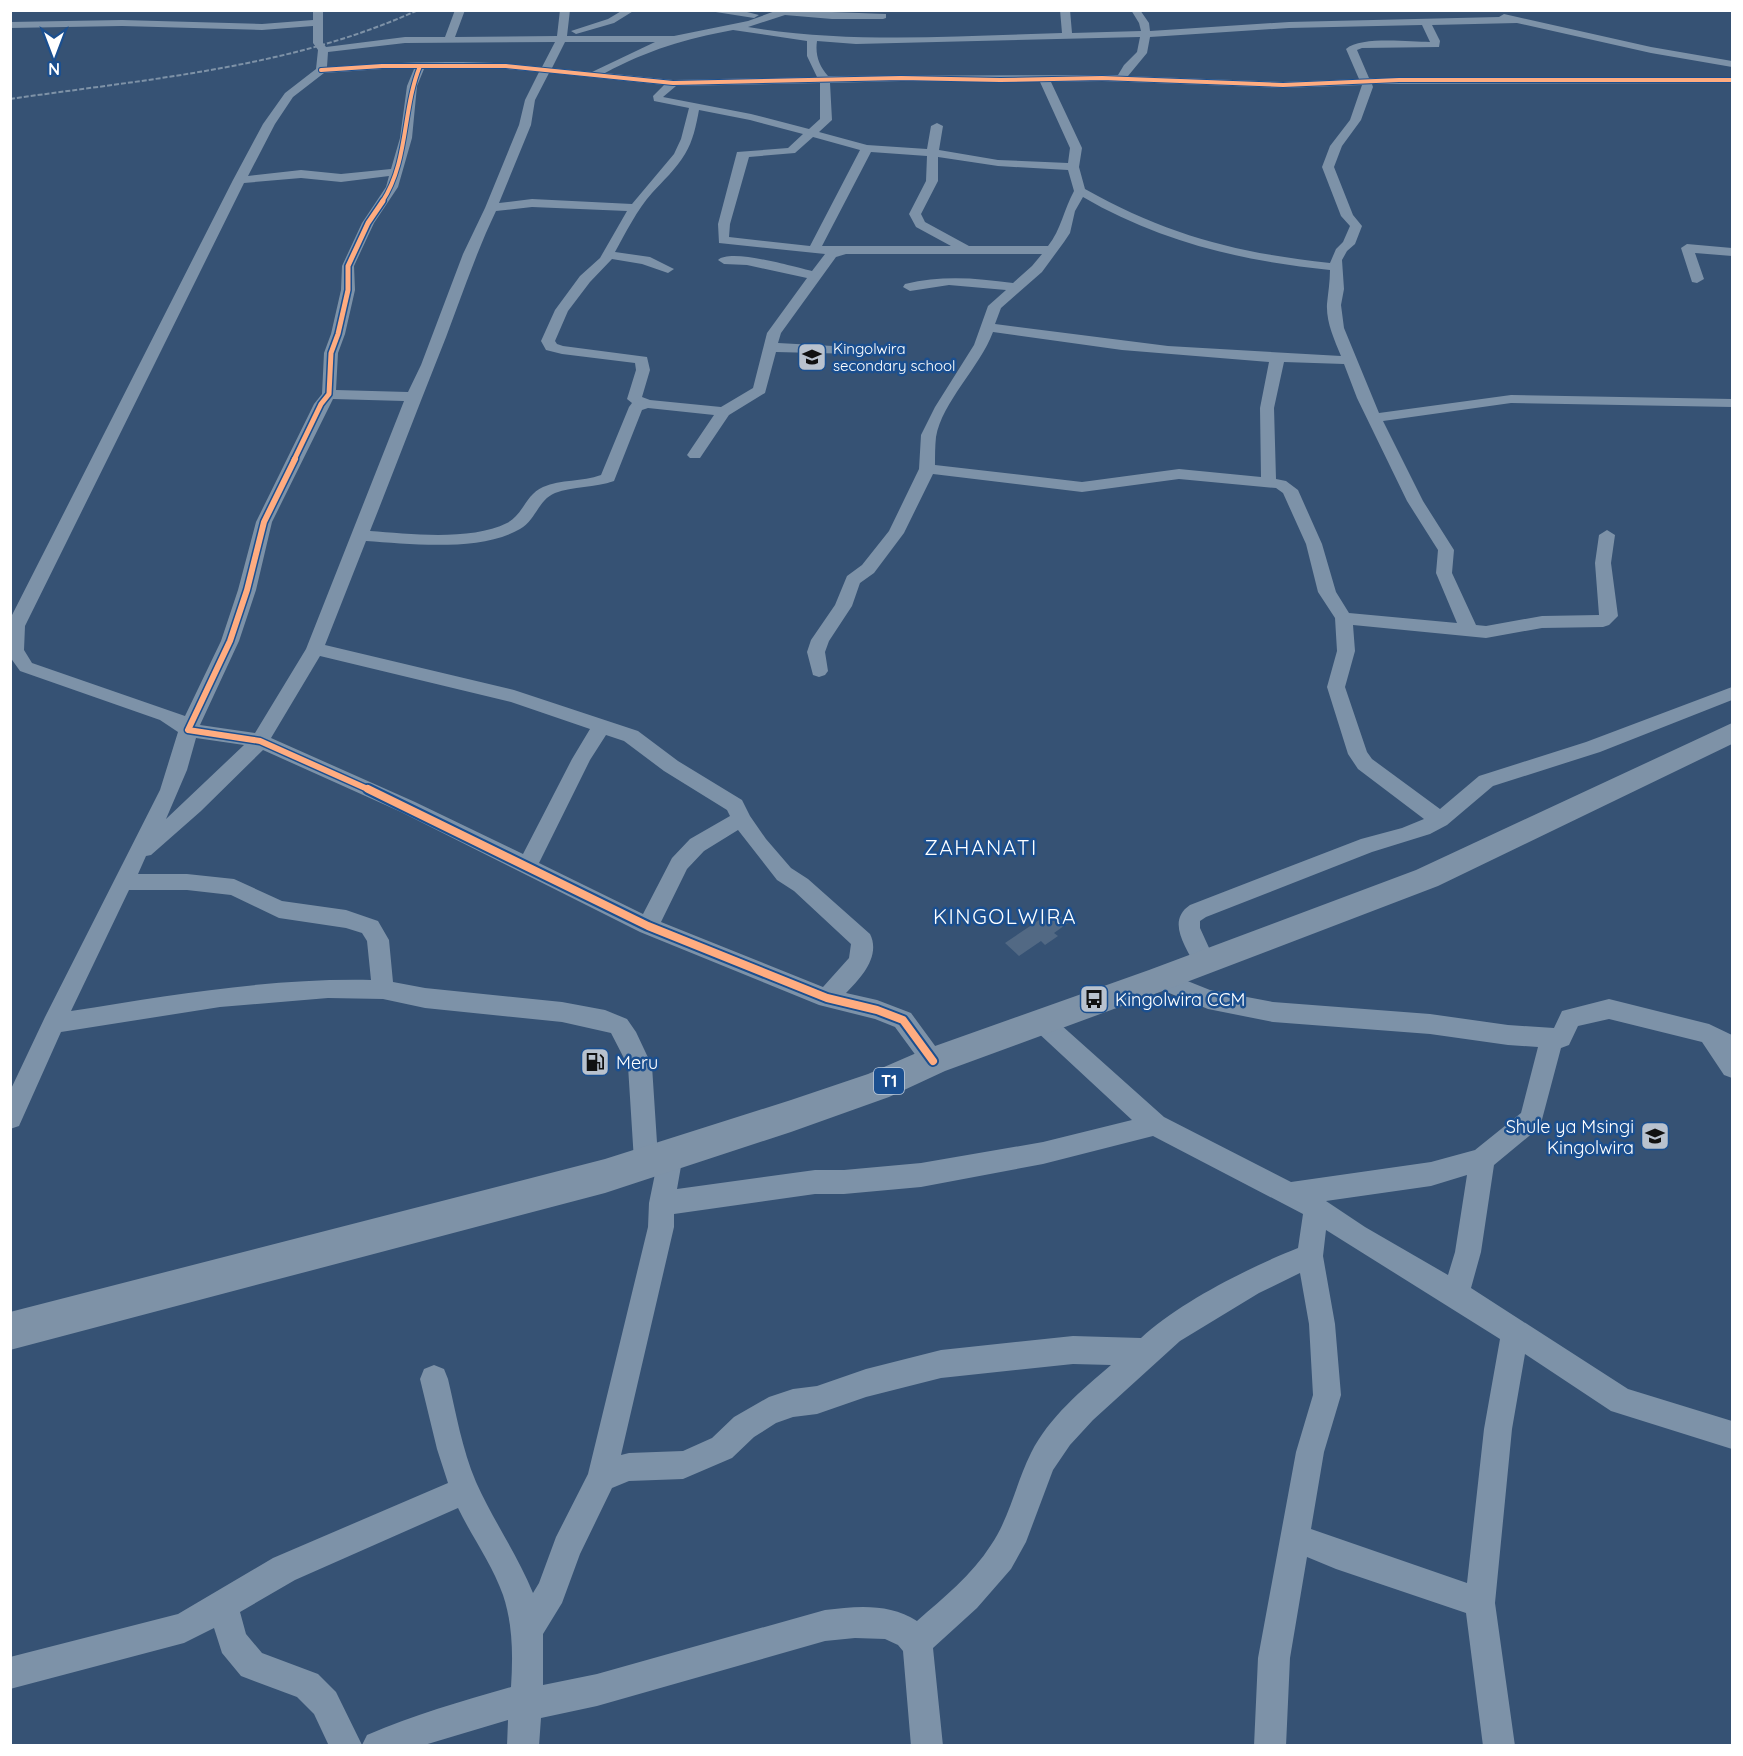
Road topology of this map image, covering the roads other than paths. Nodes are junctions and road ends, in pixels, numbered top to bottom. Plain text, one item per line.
1 (460, 10) edge
2 (565, 10) edge
3 (631, 10) edge
4 (706, 10) edge
5 (1065, 10) edge
6 (1135, 10) edge
7 (1470, 10) edge
8 (786, 11) edge
9 (112, 12) dead end
10 (318, 16) edge
11 (883, 16) dead end
12 (769, 17) junction
13 (1517, 20) junction
14 (1425, 21) junction
15 (122, 23) junction
16 (10, 25) edge
17 (732, 27) junction
18 (1146, 34) junction
19 (562, 36) junction
20 (1067, 36) junction
21 (672, 39) junction
22 (812, 39) junction
23 (449, 40) junction
24 (323, 51) junction
25 (1732, 64) edge
26 (420, 66) junction
27 (321, 70) junction
28 (545, 70) junction
29 (592, 76) junction
30 (1122, 78) junction
31 (1044, 79) junction
32 (825, 80) junction
33 (1732, 80) edge
34 (1366, 81) junction
35 (673, 83) junction
36 (695, 105) junction
37 (937, 126) dead end
38 (811, 132) junction
39 (867, 148) junction
40 (933, 154) junction
41 (1073, 167) junction
42 (395, 172) junction
43 (239, 180) junction
44 (1080, 191) junction
45 (491, 208) junction
46 (636, 208) junction
47 (814, 250) junction
48 (846, 250) junction
49 (967, 250) junction
50 (1050, 250) junction
51 (1732, 252) edge
52 (607, 255) junction
53 (724, 260) dead end
54 (1335, 267) junction
55 (668, 269) dead end
56 (815, 276) junction
57 (1697, 279) dead end
58 (910, 287) dead end
59 (1014, 287) junction
60 (986, 327) junction
61 (769, 347) junction
62 (851, 351) dead end
63 (1276, 360) junction
64 (1350, 360) junction
65 (329, 394) junction
66 (413, 397) junction
67 (1732, 403) edge
68 (648, 404) junction
69 (724, 412) junction
70 (1375, 418) junction
71 (695, 455) dead end
72 (927, 469) junction
73 (1268, 483) junction
74 (1606, 535) dead end
75 (359, 536) junction
76 (1344, 618) junction
77 (1469, 630) junction
78 (315, 648) junction
79 (819, 671) dead end
80 (1732, 693) edge
81 (603, 725) junction
82 (188, 730) junction
83 (1732, 733) edge
84 (260, 741) junction
85 (741, 819) junction
86 (1440, 820) junction
87 (137, 854) junction
88 (527, 865) junction
89 (123, 882) junction
90 (648, 926) junction
91 (1204, 961) junction
92 (1160, 979) junction
93 (383, 990) junction
94 (827, 998) junction
95 (1043, 1023) junction
96 (53, 1024) junction
97 (1709, 1034) junction
98 (1551, 1037) junction
99 (1732, 1046) edge
100 (933, 1061) junction
101 (1732, 1068) edge
102 (10, 1118) edge
103 (1155, 1125) junction
104 (659, 1158) junction
105 (1482, 1159) junction
106 (1289, 1194) junction
107 (662, 1203) junction
108 (1316, 1208) junction
109 (1310, 1256) junction
110 (1456, 1294) junction
111 (10, 1330) edge
112 (1515, 1333) junction
113 (1146, 1352) junction
114 (434, 1379) dead end
115 (1732, 1435) edge
116 (602, 1477) junction
117 (465, 1491) junction
118 (1296, 1537) junction
119 (1480, 1603) junction
120 (223, 1606) junction
121 (527, 1631) junction
122 (916, 1643) junction
123 (10, 1673) edge
124 (526, 1702) junction
125 (346, 1746) edge
126 (378, 1746) edge
127 (523, 1746) edge
128 (927, 1746) edge
129 (1270, 1746) edge
130 (1499, 1746) edge

1 - 23 street
2 - 19 street
3 - 19 street
4 - 12 street
5 - 20 street
6 - 18 street
7 - 13 street
8 - 11 street
8 - 12 street
9 - 15 street
10 - 15 street
10 - 24 street
12 - 17 street
13 - 14 street
13 - 25 street
14 - 18 street
14 - 34 street
15 - 16 street
17 - 21 street
17 - 22 street
18 - 20 street
18 - 30 street
19 - 21 street
19 - 23 street
19 - 28 street
20 - 22 street
21 - 29 street
22 - 32 street
23 - 24 street
24 - 27 street
26 - 27 street
26 - 28 street
26 - 42 street
27 - 43 street
28 - 29 street
28 - 45 street
29 - 35 street
30 - 31 street
30 - 34 street
31 - 32 street
31 - 41 street
32 - 35 street
32 - 38 street
33 - 34 street
34 - 54 street
35 - 36 street
36 - 38 street
36 - 46 street
37 - 40 street
38 - 39 street
38 - 47 street
39 - 40 street
39 - 47 street
40 - 41 street
40 - 49 street
41 - 44 street
42 - 43 street
42 - 65 street
43 - 82 street
44 - 50 street
44 - 54 street
45 - 46 street
45 - 66 street
46 - 52 street
47 - 48 street
48 - 49 street
48 - 56 street
49 - 50 street
50 - 59 street
51 - 57 street
52 - 55 street
52 - 68 street
53 - 56 street
54 - 64 street
56 - 61 street
58 - 59 street
59 - 60 street
60 - 63 street
60 - 72 street
61 - 62 street
61 - 69 street
63 - 64 street
63 - 73 street
64 - 70 street
65 - 66 street
65 - 82 street
66 - 75 street
67 - 70 street
68 - 69 street
68 - 75 street
69 - 71 street
70 - 77 street
72 - 73 street
72 - 79 street
73 - 76 street
74 - 77 street
75 - 78 street
76 - 77 street
76 - 86 street
78 - 81 street
78 - 84 street
80 - 86 street
81 - 85 street
81 - 88 street
82 - 84 street
82 - 87 street
83 - 91 highway, T1
84 - 87 street
84 - 88 street
85 - 90 street
85 - 94 street
86 - 91 street
87 - 89 street
88 - 90 street
89 - 93 street
89 - 96 street
90 - 94 street
91 - 92 highway, T1
92 - 95 highway, T1
92 - 98 street
93 - 96 street
93 - 104 street
94 - 100 street
95 - 100 highway, T1
95 - 103 street
96 - 102 street
97 - 98 street
97 - 99 street
97 - 101 street
98 - 105 street
100 - 104 highway, T1
103 - 106 street
103 - 107 street
104 - 107 street
104 - 111 highway, T1
105 - 106 street
105 - 110 street
106 - 108 street
107 - 116 street
108 - 109 street
108 - 110 street
109 - 113 street
109 - 118 street
110 - 112 street
112 - 115 street
112 - 119 street
113 - 116 street
113 - 122 street
114 - 117 street
116 - 121 street
117 - 120 street
117 - 121 street
118 - 119 street
118 - 129 street
119 - 130 street
120 - 123 street
120 - 125 street
121 - 124 street
122 - 124 street
122 - 128 street
124 - 126 street
124 - 127 street

